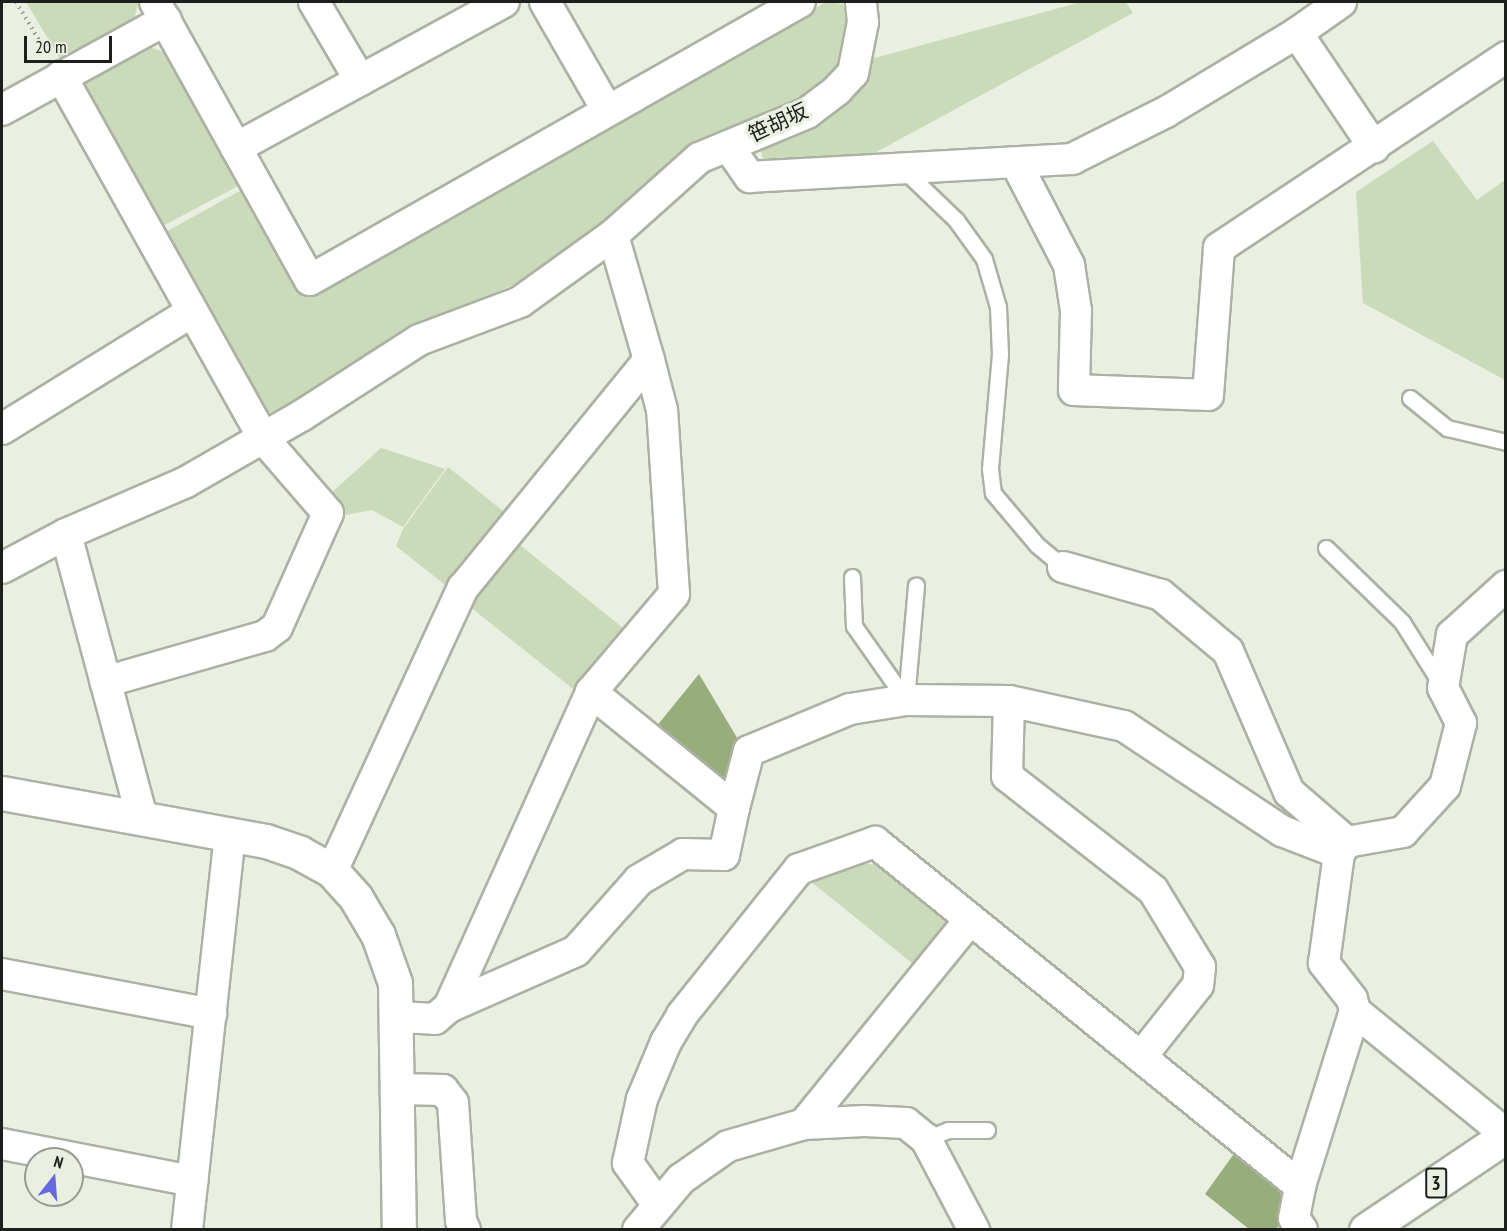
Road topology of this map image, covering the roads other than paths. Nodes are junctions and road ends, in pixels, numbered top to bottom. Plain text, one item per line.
1 (314, 2) edge
2 (504, 2) edge
3 (545, 2) edge
4 (800, 2) edge
5 (861, 2) edge
6 (1341, 2) edge
7 (160, 11) edge
8 (1297, 33) junction
9 (1506, 57) edge
10 (62, 76) junction
11 (360, 80) junction
12 (2, 110) edge
13 (607, 110) junction
14 (728, 146) junction
15 (1374, 147) junction
16 (236, 148) junction
17 (1017, 165) junction
18 (902, 168) junction
19 (613, 235) junction
20 (190, 313) junction
21 (649, 360) junction
22 (1410, 398) dead end
23 (2, 429) edge
24 (262, 438) junction
25 (1506, 442) edge
26 (66, 534) junction
27 (1326, 548) dead end
28 (1063, 567) joint
29 (2, 568) edge
30 (852, 577) dead end
31 (916, 585) dead end
32 (1506, 586) edge
33 (105, 681) junction
34 (1443, 688) junction
35 (591, 692) junction
36 (906, 700) junction
37 (1009, 701) junction
38 (2, 793) edge
39 (734, 808) junction
40 (142, 818) junction
41 (230, 834) junction
42 (1343, 848) junction
43 (332, 871) junction
44 (970, 920) junction
45 (2, 974) edge
46 (449, 1007) junction
47 (1355, 1011) junction
48 (211, 1014) junction
49 (399, 1017) junction
50 (1141, 1057) junction
51 (400, 1089) junction
52 (804, 1124) junction
53 (987, 1130) dead end
54 (1506, 1135) edge
55 (926, 1138) junction
56 (2, 1144) edge
57 (192, 1181) junction
58 (1300, 1186) junction
59 (658, 1205) junction
60 (187, 1230) edge
61 (399, 1230) edge
62 (465, 1230) edge
63 (638, 1230) edge
64 (974, 1230) edge
65 (1302, 1230) edge
66 (1366, 1230) edge

1 - 11 street
2 - 11 street
3 - 13 street
4 - 13 street
5 - 14 street, 笹胡坂
6 - 8 street
7 - 10 street
7 - 16 street
8 - 15 street
8 - 17 street
9 - 15 street
10 - 12 street
10 - 20 street
11 - 16 street
13 - 16 street
14 - 18 street
14 - 19 street, 笹胡坂
15 - 17 street
17 - 18 street
18 - 28 lane
19 - 21 street
19 - 24 street, 笹胡坂
20 - 23 street
20 - 24 street
21 - 35 street
21 - 43 street
22 - 25 lane
24 - 26 street, 笹胡坂
24 - 33 street
26 - 29 street, 笹胡坂
26 - 33 street
27 - 34 lane
28 - 42 street
30 - 36 lane
31 - 36 lane
32 - 34 street
33 - 40 street
34 - 42 street
35 - 39 street
35 - 46 street
36 - 37 street
36 - 39 street
37 - 42 street
37 - 50 street
38 - 40 street
39 - 46 street
40 - 41 street
41 - 43 street
41 - 48 street
42 - 47 street
43 - 49 street
44 - 50 street
44 - 52 street
44 - 59 street
45 - 48 street
46 - 49 street
47 - 54 street
47 - 58 street
48 - 57 street
49 - 51 street
50 - 58 street
51 - 61 street
51 - 62 street
52 - 55 street
52 - 59 street
53 - 55 lane
54 - 66 street, 3
55 - 64 street
56 - 57 street
57 - 60 street
58 - 65 street
59 - 63 street

